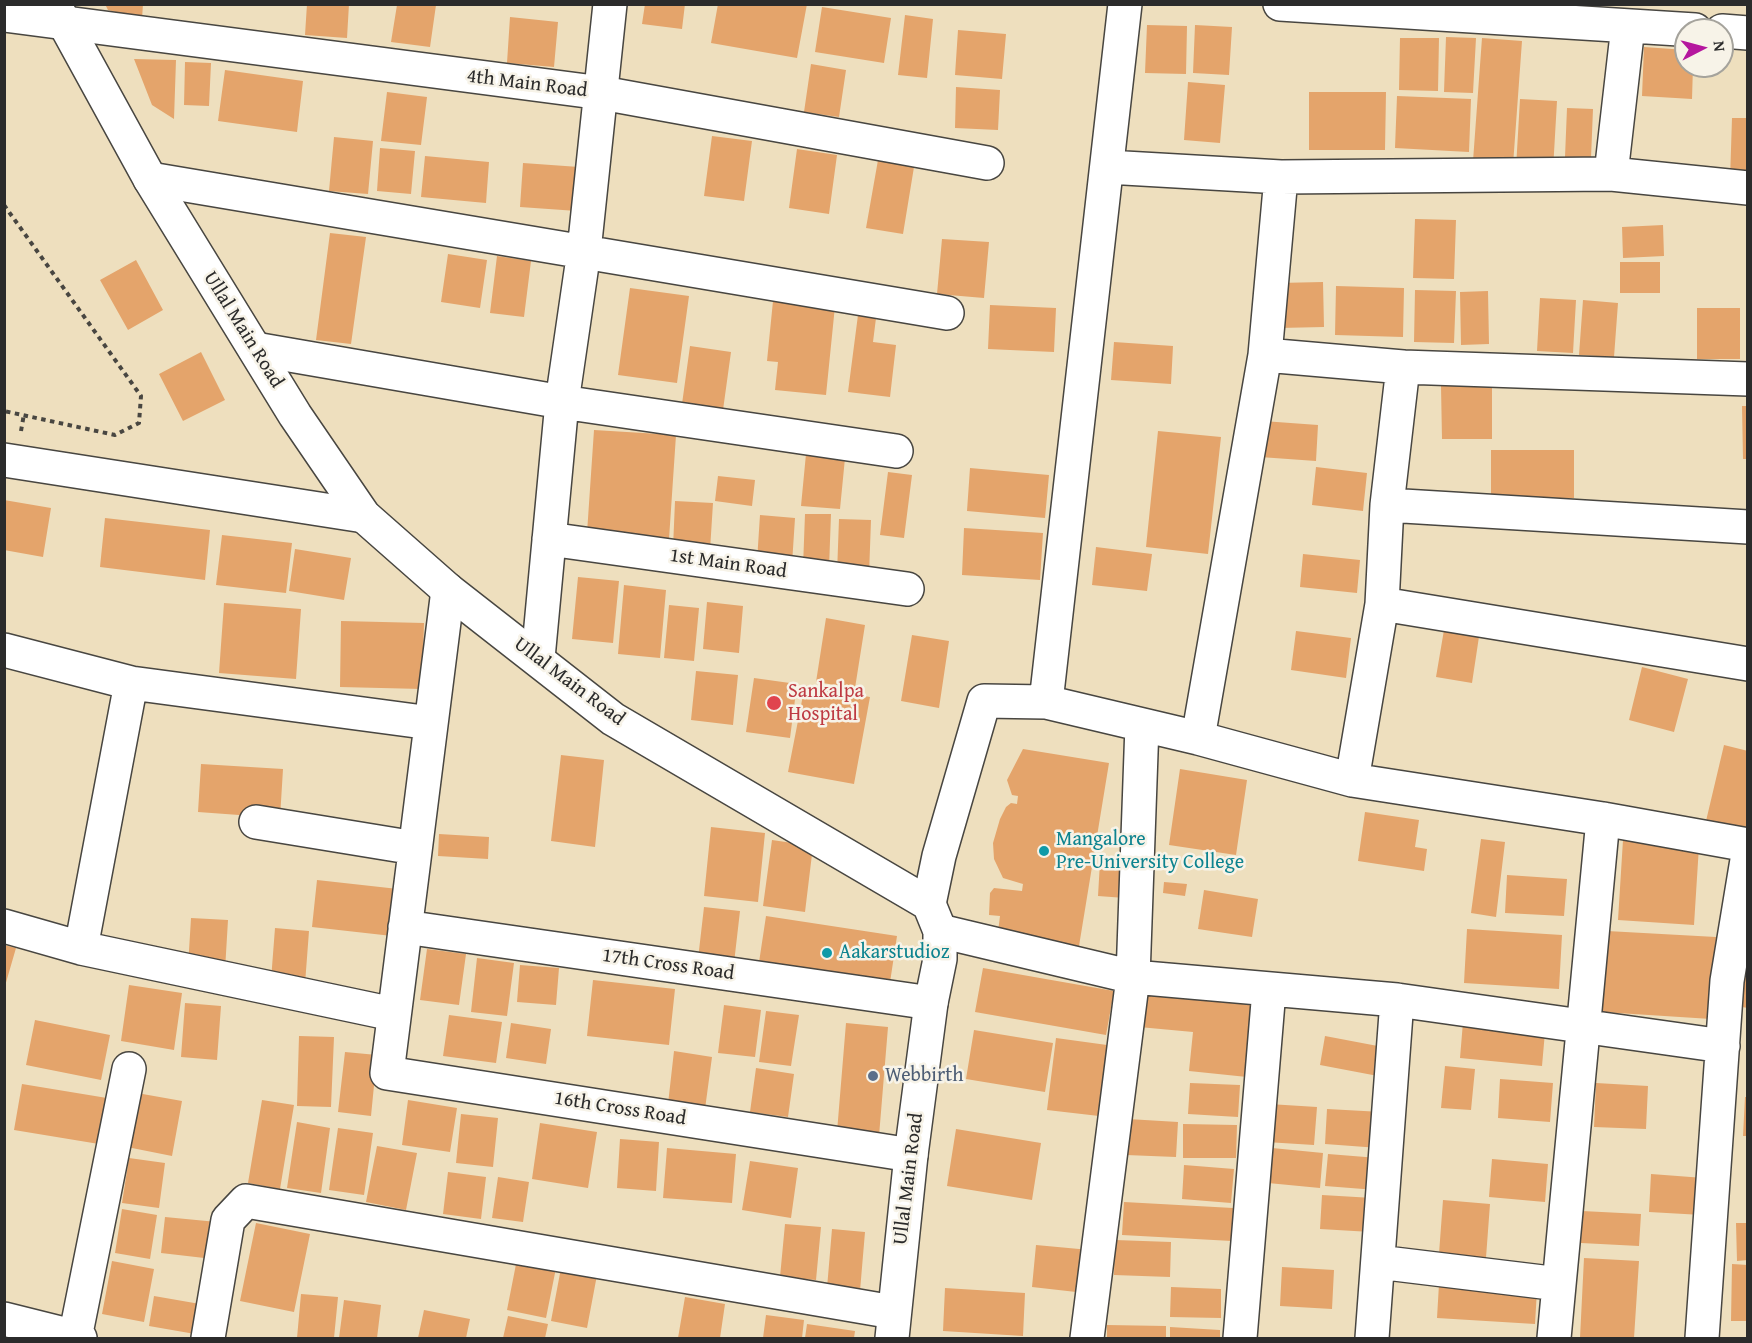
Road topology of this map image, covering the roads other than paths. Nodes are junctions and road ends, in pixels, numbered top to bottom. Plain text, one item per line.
1 (610, 4) edge
2 (1125, 4) edge
3 (1280, 4) edge
4 (4, 15) edge
5 (59, 15) edge
6 (1628, 26) junction
7 (1674, 29) edge
8 (602, 93) junction
9 (987, 163) dead end
10 (1107, 167) junction
11 (1611, 174) junction
12 (1281, 177) junction
13 (150, 179) junction
14 (1748, 188) edge
15 (584, 251) junction
16 (947, 313) dead end
17 (255, 349) junction
18 (1265, 355) junction
19 (1403, 368) junction
20 (1748, 379) edge
21 (562, 402) junction
22 (896, 451) dead end
23 (4, 460) edge
24 (1387, 505) junction
25 (364, 516) junction
26 (1748, 527) edge
27 (549, 540) junction
28 (907, 589) dead end
29 (448, 591) junction
30 (1382, 604) junction
31 (4, 651) edge
32 (538, 658) junction
33 (1748, 664) edge
34 (130, 682) junction
35 (1047, 702) junction
36 (431, 723) junction
37 (1142, 725) junction
38 (1198, 738) junction
39 (1352, 780) junction
40 (1603, 819) junction
41 (256, 822) dead end
42 (1748, 845) edge
43 (415, 848) junction
44 (1748, 854) edge
45 (934, 917) junction
46 (4, 926) edge
47 (405, 927) junction
48 (81, 948) junction
49 (1133, 977) junction
50 (1269, 990) junction
51 (1397, 1000) junction
52 (931, 1004) junction
53 (393, 1014) junction
54 (1585, 1027) junction
55 (1723, 1046) junction
56 (129, 1069) dead end
57 (911, 1155) junction
58 (1378, 1262) junction
59 (1559, 1284) junction
60 (4, 1319) edge
61 (892, 1325) edge
62 (75, 1338) edge
63 (80, 1338) edge
64 (208, 1338) edge
65 (1087, 1338) edge
66 (1240, 1338) edge
67 (1372, 1338) edge
68 (1554, 1338) edge
69 (1702, 1338) edge

1 - 8 street
2 - 10 street
3 - 6 street
4 - 5 street, 4th Main Road
5 - 8 street, 4th Main Road
5 - 13 street, Ullal Main Road
6 - 7 street
6 - 11 street
8 - 9 street, 4th Main Road
8 - 15 street
10 - 12 street
10 - 35 street
11 - 12 street
11 - 14 street
12 - 18 street
13 - 15 street
13 - 17 street, Ullal Main Road
15 - 16 street
15 - 21 street
17 - 21 street
17 - 25 street, Ullal Main Road
18 - 19 street
18 - 38 street
19 - 20 street
19 - 24 street
21 - 22 street
21 - 27 street
23 - 25 street
24 - 26 street
24 - 30 street
25 - 29 street, Ullal Main Road
27 - 28 street, 1st Main Road
27 - 32 street
29 - 32 street, Ullal Main Road
29 - 36 street
30 - 33 street
30 - 39 street
31 - 34 street
32 - 45 street, Ullal Main Road
34 - 36 street
34 - 48 street
35 - 37 street
35 - 45 street
36 - 43 street
37 - 38 street
37 - 49 street
38 - 39 street
39 - 40 street
40 - 42 street
40 - 54 street
41 - 43 street
43 - 47 street
44 - 55 street
45 - 49 street
45 - 52 street, Ullal Main Road
46 - 48 street
47 - 52 street, 17th Cross Road
47 - 53 street
48 - 53 street
49 - 50 street
49 - 65 street
50 - 51 street
50 - 66 street
51 - 54 street
51 - 58 street
52 - 57 street, Ullal Main Road
53 - 57 street, 16th Cross Road
54 - 55 street
54 - 59 street
55 - 69 street
56 - 62 street
57 - 61 street, Ullal Main Road
58 - 59 street
58 - 67 street
59 - 68 street
60 - 62 street
61 - 64 street
62 - 63 street

